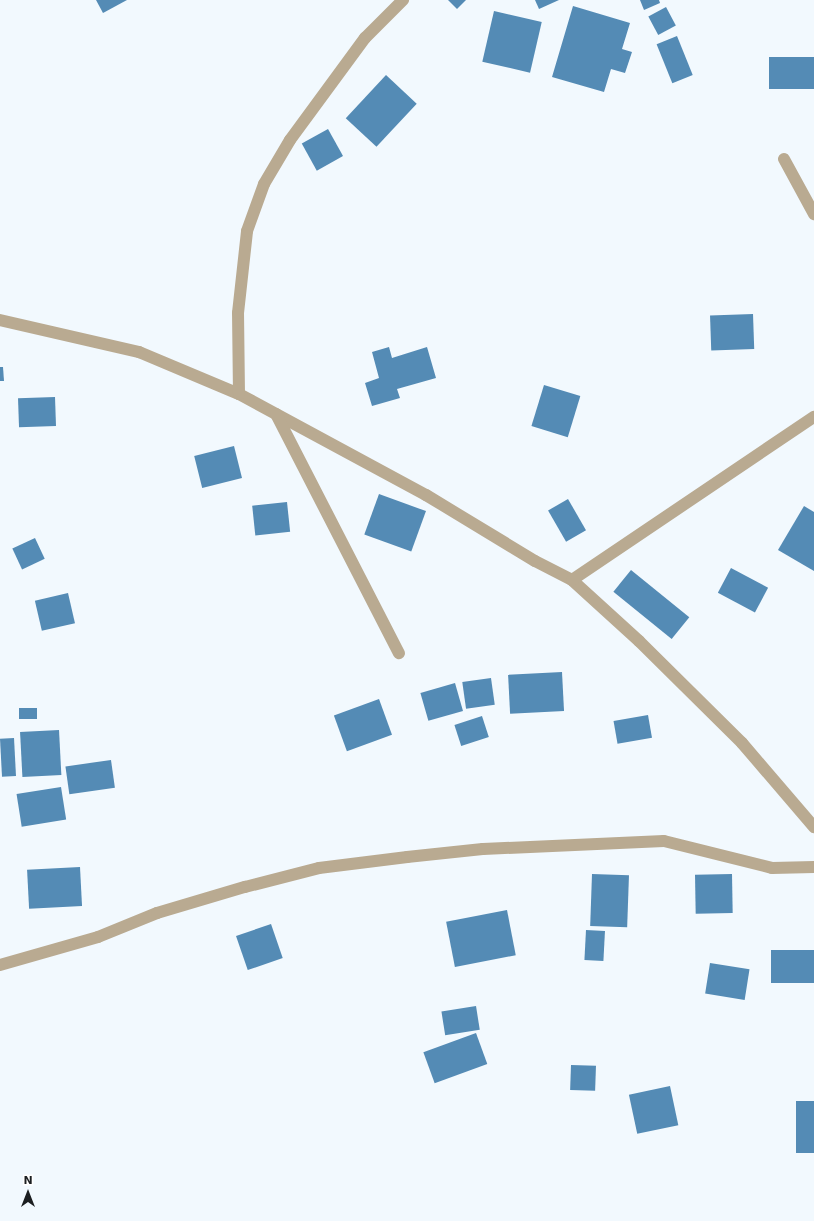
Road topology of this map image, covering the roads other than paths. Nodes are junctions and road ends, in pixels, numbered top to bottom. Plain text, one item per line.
1 (403, 0) edge
2 (784, 159) dead end
3 (814, 214) edge
4 (0, 320) edge
5 (238, 394) junction
6 (276, 414) junction
7 (814, 416) edge
8 (572, 580) junction
9 (399, 652) dead end
10 (814, 827) edge
11 (814, 867) edge
12 (0, 965) edge

1 - 5 street
2 - 3 street
4 - 5 street
5 - 6 street
6 - 8 street
6 - 9 street
7 - 8 street
8 - 10 street
11 - 12 street

